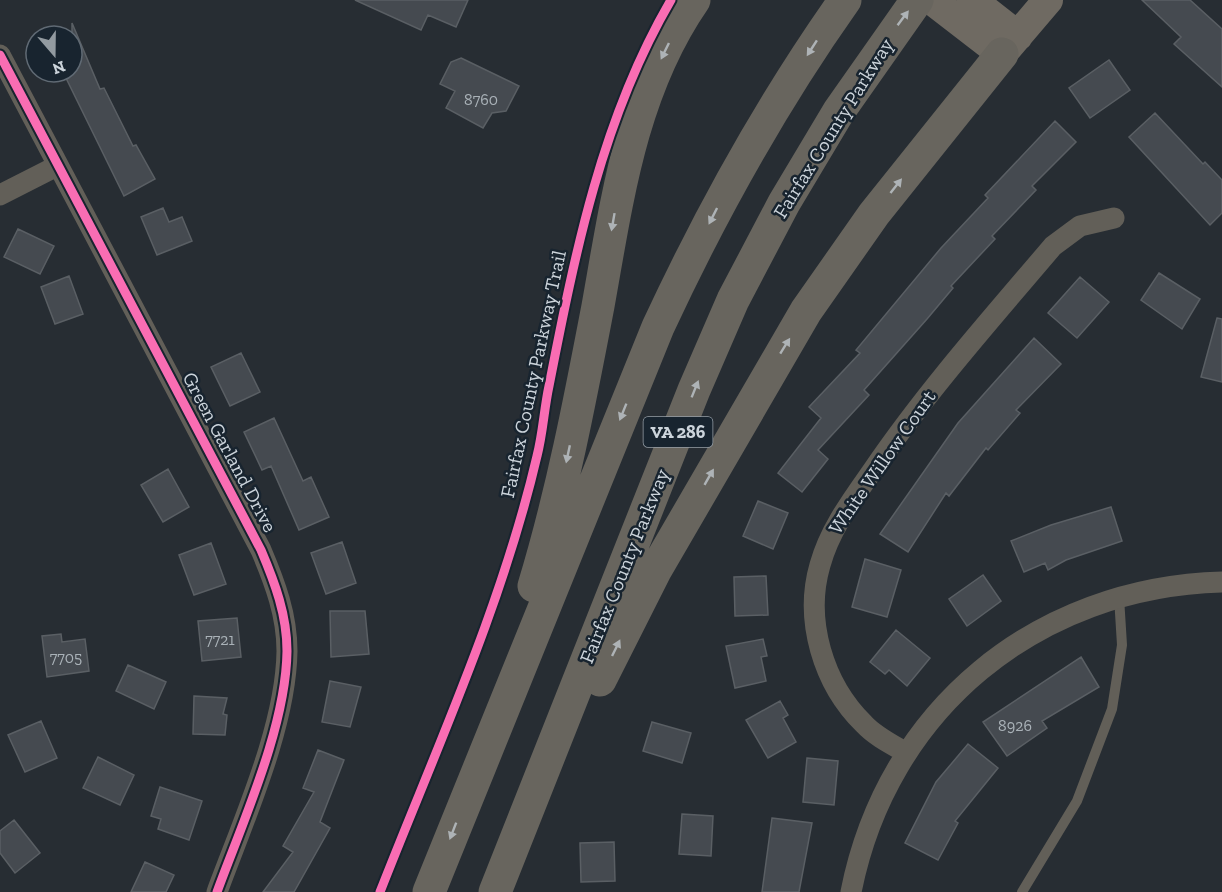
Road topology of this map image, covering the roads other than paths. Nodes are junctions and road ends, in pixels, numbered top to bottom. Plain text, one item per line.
1 (694, 0) edge
2 (845, 0) edge
3 (917, 0) edge
4 (932, 0) edge
5 (972, 0) edge
6 (1048, 0) edge
7 (1002, 39) junction
8 (0, 55) edge
9 (57, 166) junction
10 (0, 195) edge
11 (1114, 218) dead end
12 (1222, 582) edge
13 (1119, 597) junction
14 (905, 752) junction
15 (474, 776) junction
16 (217, 892) edge
17 (429, 892) edge
18 (495, 892) edge
19 (504, 892) edge
20 (851, 892) edge
21 (1022, 892) edge

1 -> 15 highway
2 -> 15 highway, VA 286
18 -> 3 highway, Fairfax County Parkway / VA 286
4 - 7 main road
5 - 7 main road
6 - 7 main road
19 -> 7 highway
8 - 9 street, Green Garland Drive
9 - 10 street
9 - 16 street, Green Garland Drive
11 - 14 street, White Willow Court
12 - 13 street
13 - 14 street
13 - 21 lane
14 - 20 street
15 -> 17 highway, VA 286

